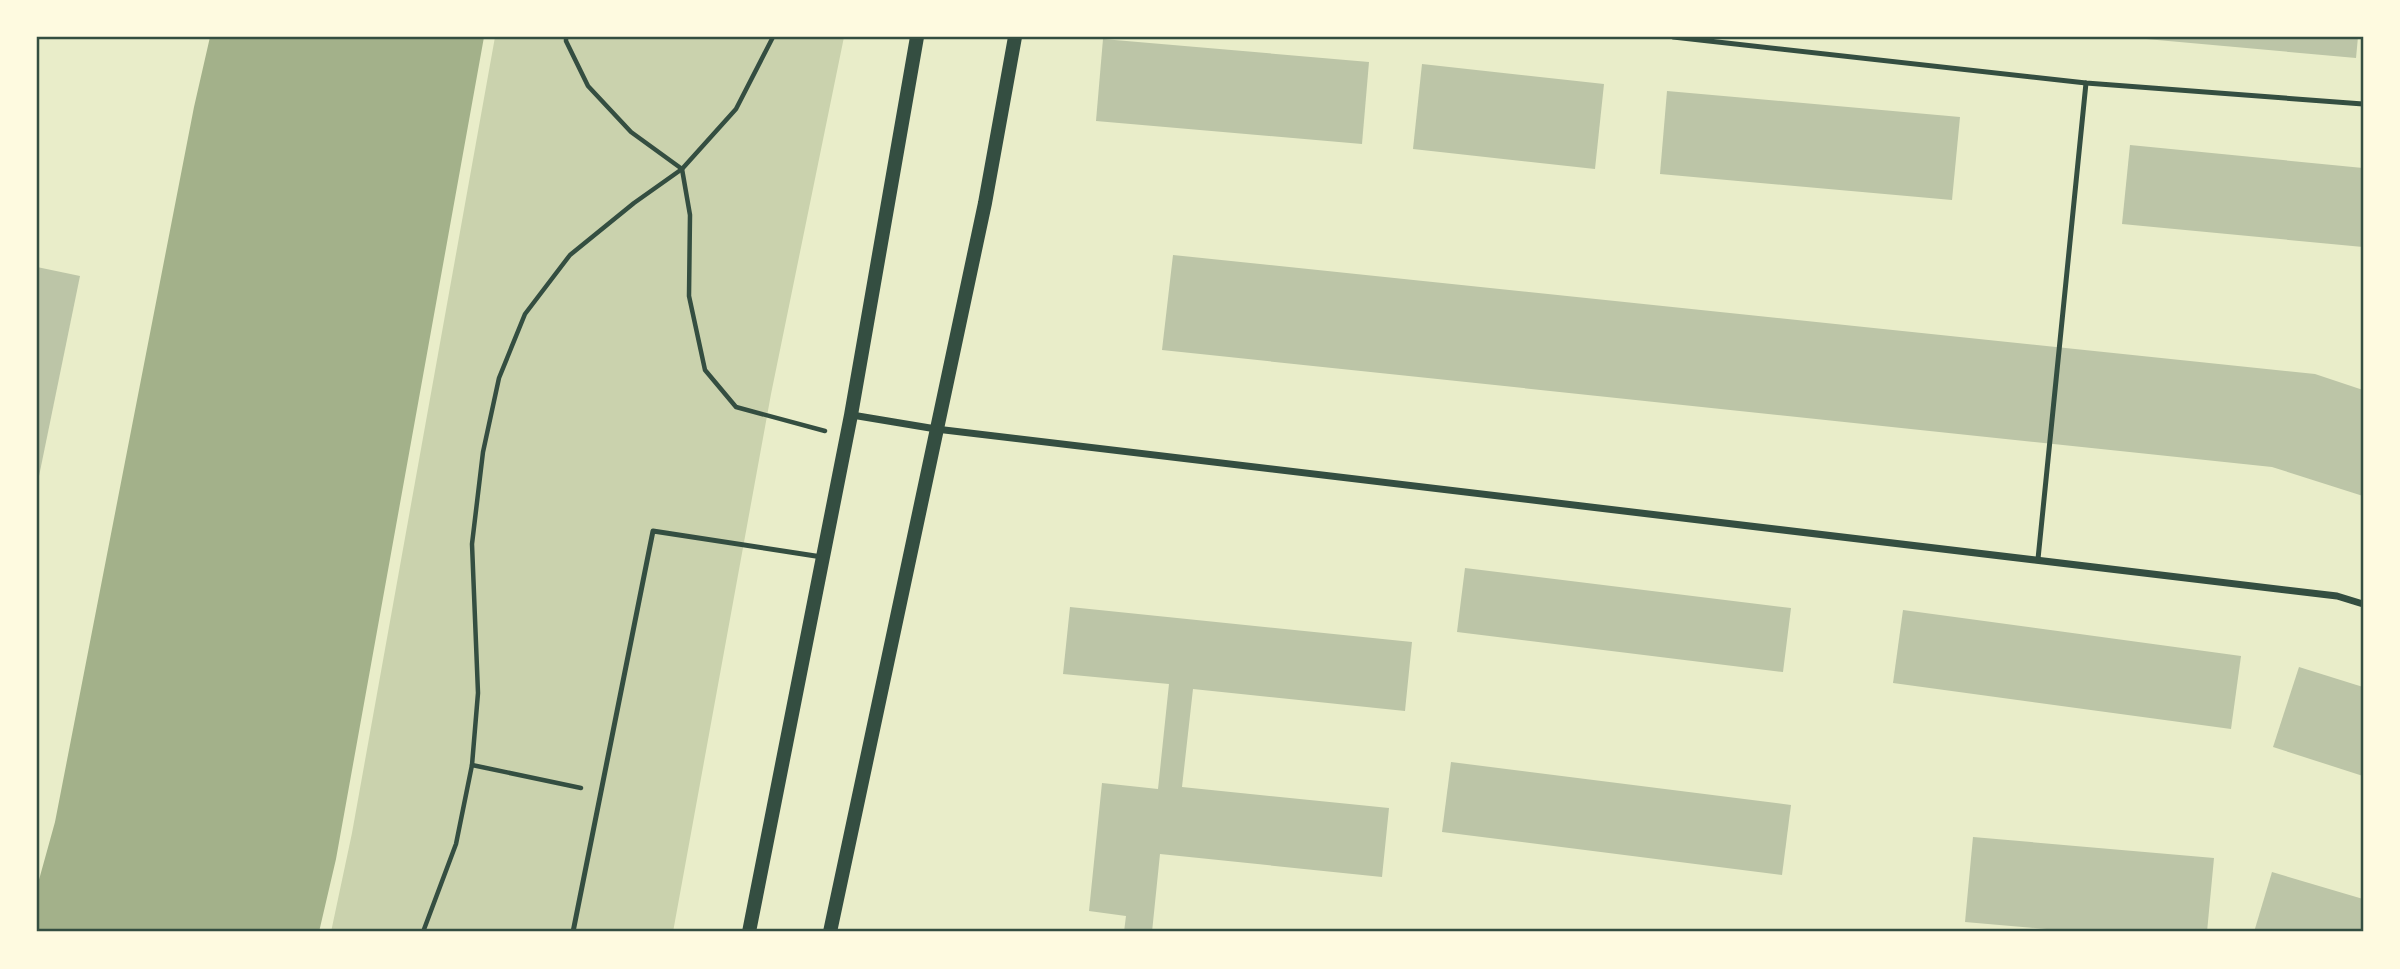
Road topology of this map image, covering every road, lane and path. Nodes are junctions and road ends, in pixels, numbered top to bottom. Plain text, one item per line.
1 (566, 37) edge
2 (773, 37) edge
3 (917, 37) edge
4 (1015, 37) edge
5 (1673, 37) edge
6 (2087, 83) junction
7 (2363, 104) edge
8 (682, 169) junction
9 (851, 415) junction
10 (936, 429) junction
11 (846, 436) junction
12 (822, 557) junction
13 (2038, 559) junction
14 (2363, 604) edge
15 (472, 765) junction
16 (600, 793) junction
17 (423, 932) edge
18 (573, 932) edge
19 (749, 932) edge
20 (830, 932) edge

1 - 8 path
2 - 8 path
3 - 9 main road
4 - 10 main road
5 - 6 lane
6 - 7 lane
6 - 13 lane
8 - 11 path
8 - 15 path
9 - 10 street
9 - 11 main road
10 - 13 street
10 - 20 main road
11 - 12 main road
12 - 16 lane
12 - 19 main road
13 - 14 street
15 - 16 path
15 - 17 path
16 - 18 lane

